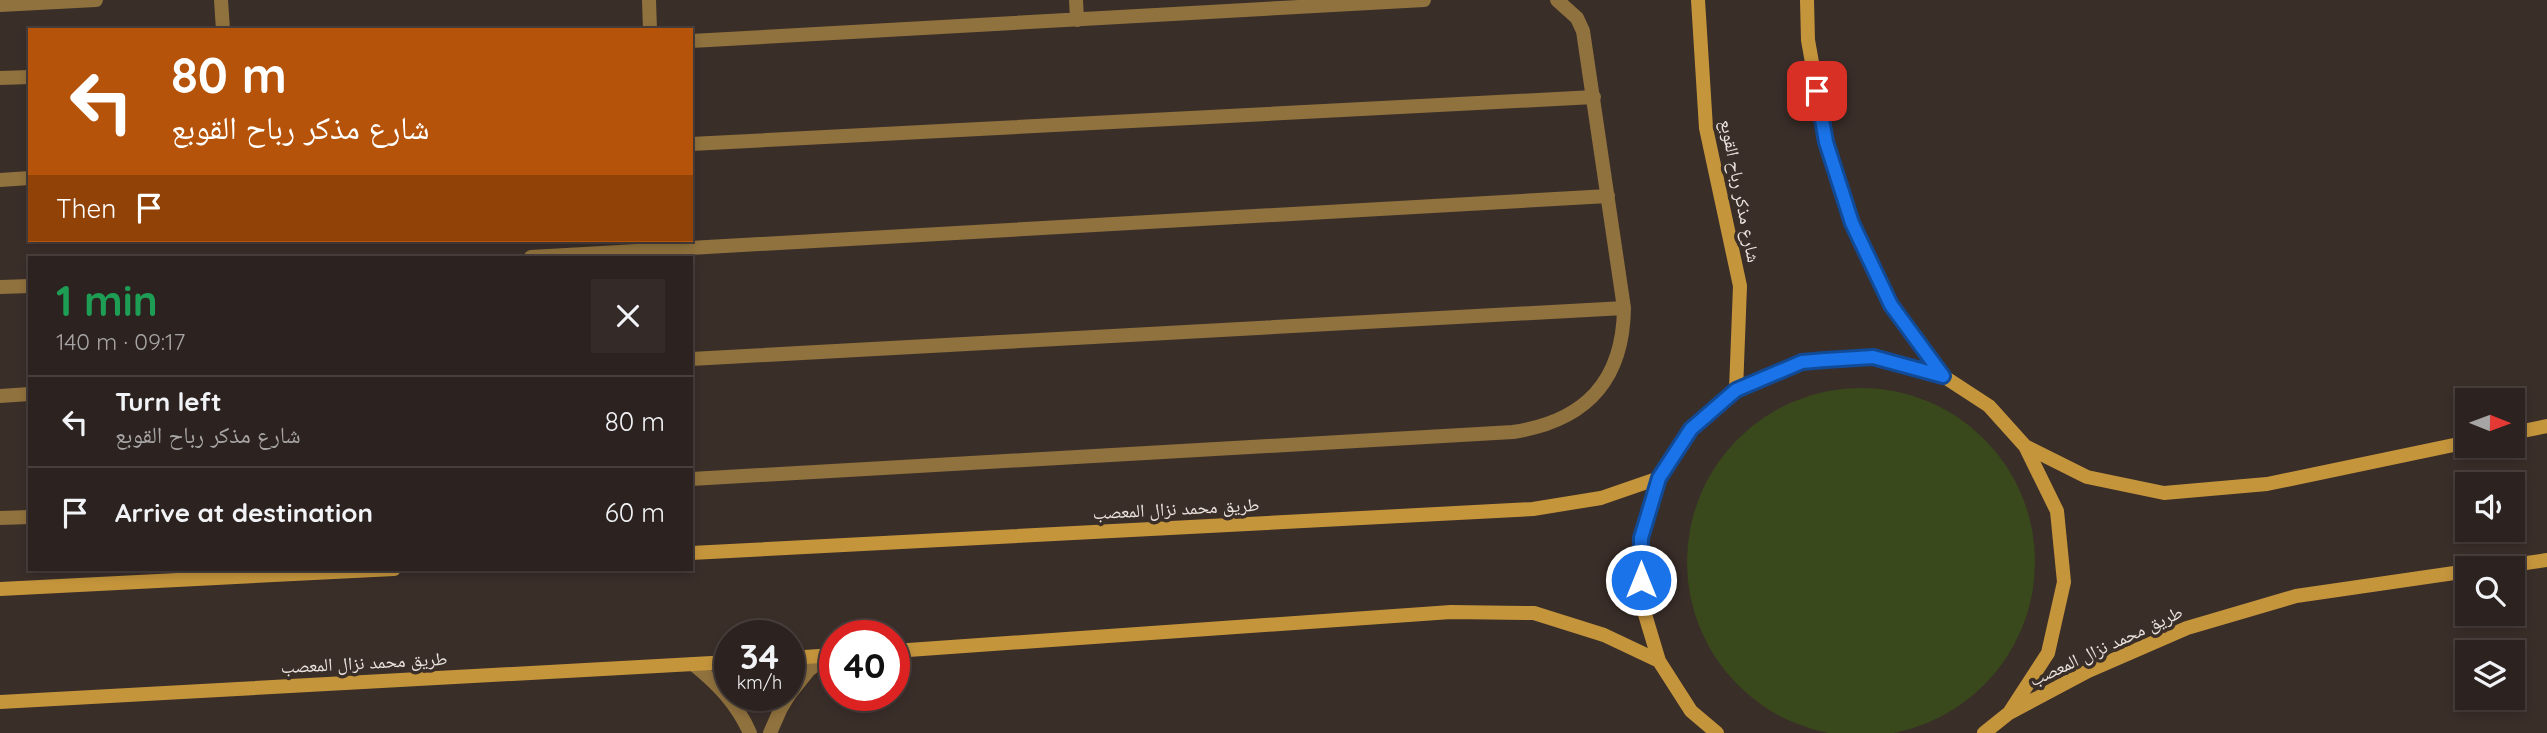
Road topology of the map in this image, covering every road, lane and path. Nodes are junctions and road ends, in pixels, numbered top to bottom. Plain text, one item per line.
1 (96, 0) edge
2 (221, 0) edge
3 (649, 0) edge
4 (1076, 0) edge
5 (1424, 0) edge
6 (1557, 0) edge
7 (1698, 0) edge
8 (1807, 0) edge
9 (0, 5) edge
10 (1077, 20) junction
11 (223, 28) edge
12 (650, 28) edge
13 (693, 41) edge
14 (28, 77) edge
15 (0, 78) edge
16 (1594, 97) junction
17 (693, 144) edge
18 (28, 178) edge
19 (0, 180) edge
20 (1608, 196) junction
21 (549, 256) edge
22 (28, 286) edge
23 (0, 287) edge
24 (1624, 308) junction
25 (693, 359) edge
26 (1943, 376) junction
27 (1736, 390) junction
28 (28, 394) edge
29 (0, 396) edge
30 (2547, 426) edge
31 (2525, 431) edge
32 (2455, 445) edge
33 (2025, 446) junction
34 (1659, 478) junction
35 (693, 479) edge
36 (28, 516) edge
37 (0, 518) edge
38 (693, 553) edge
39 (2547, 560) edge
40 (2525, 563) edge
41 (355, 571) edge
42 (2455, 573) edge
43 (0, 589) edge
44 (910, 650) edge
45 (1659, 661) junction
46 (714, 663) edge
47 (819, 663) edge
48 (693, 664) junction
49 (805, 675) edge
50 (0, 702) edge
51 (779, 711) edge
52 (1691, 711) junction
53 (2009, 713) junction
54 (750, 733) edge
55 (770, 733) edge
56 (1700, 733) edge
57 (1717, 733) edge
58 (1984, 733) edge

1 - 9 lane
2 - 11 lane
3 - 12 lane
4 - 10 lane
5 - 10 lane
6 - 16 lane
7 - 27 street, شارع مذكر رباح القوبع
8 - 26 street
10 - 13 lane
14 - 15 lane
16 - 17 lane
16 - 20 lane
18 - 19 lane
20 - 21 lane
20 - 24 lane
22 - 23 lane
24 - 25 lane
24 - 35 lane
26 - 27 street
26 - 33 street
27 - 34 street
28 - 29 lane
30 - 31 street
32 - 33 street
33 - 53 street
34 - 38 street, طريق محمد نزال المعصب
34 - 45 street
36 - 37 lane
39 - 40 street
41 - 43 street
42 - 53 street, طريق محمد نزال المعصب
44 - 45 street
45 - 52 street
46 - 48 street, طريق محمد نزال المعصب
47 - 49 lane
48 - 50 street, طريق محمد نزال المعصب
48 - 54 lane
51 - 55 lane
52 - 56 street
52 - 57 street
53 - 58 street

